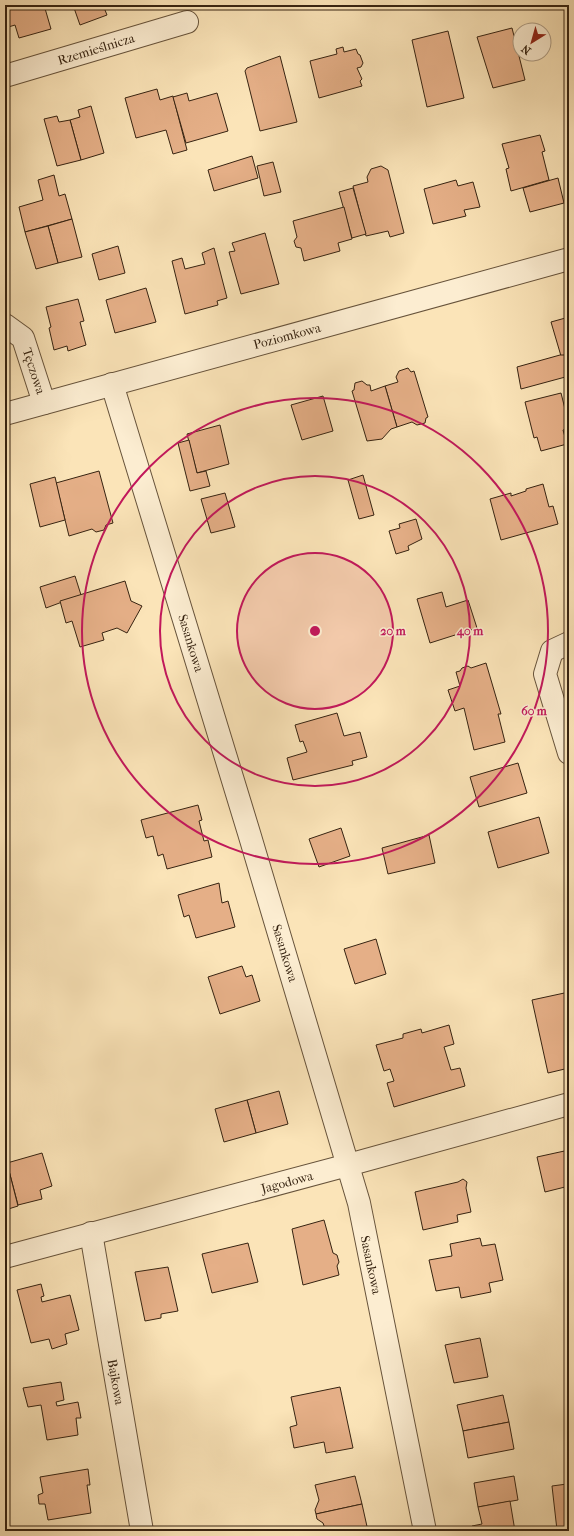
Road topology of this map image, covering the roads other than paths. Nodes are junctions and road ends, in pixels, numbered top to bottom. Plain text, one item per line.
1 (187, 22) dead end
2 (5, 76) edge
3 (569, 259) edge
4 (5, 325) edge
5 (112, 384) junction
6 (44, 403) junction
7 (5, 414) edge
8 (569, 643) edge
9 (569, 753) edge
10 (569, 1104) edge
11 (348, 1166) junction
12 (91, 1233) junction
13 (5, 1257) edge
14 (142, 1531) edge
15 (425, 1531) edge

1 - 2 street, Rzemieślnicza
3 - 5 street, Poziomkowa
4 - 6 street, Tęczowa
5 - 6 street, Poziomkowa
5 - 11 street, Sasankowa
6 - 7 street, Poziomkowa
8 - 9 street
10 - 11 street, Jagodowa
11 - 12 street, Jagodowa
11 - 15 street, Sasankowa
12 - 13 street, Jagodowa
12 - 14 street, Bajkowa

